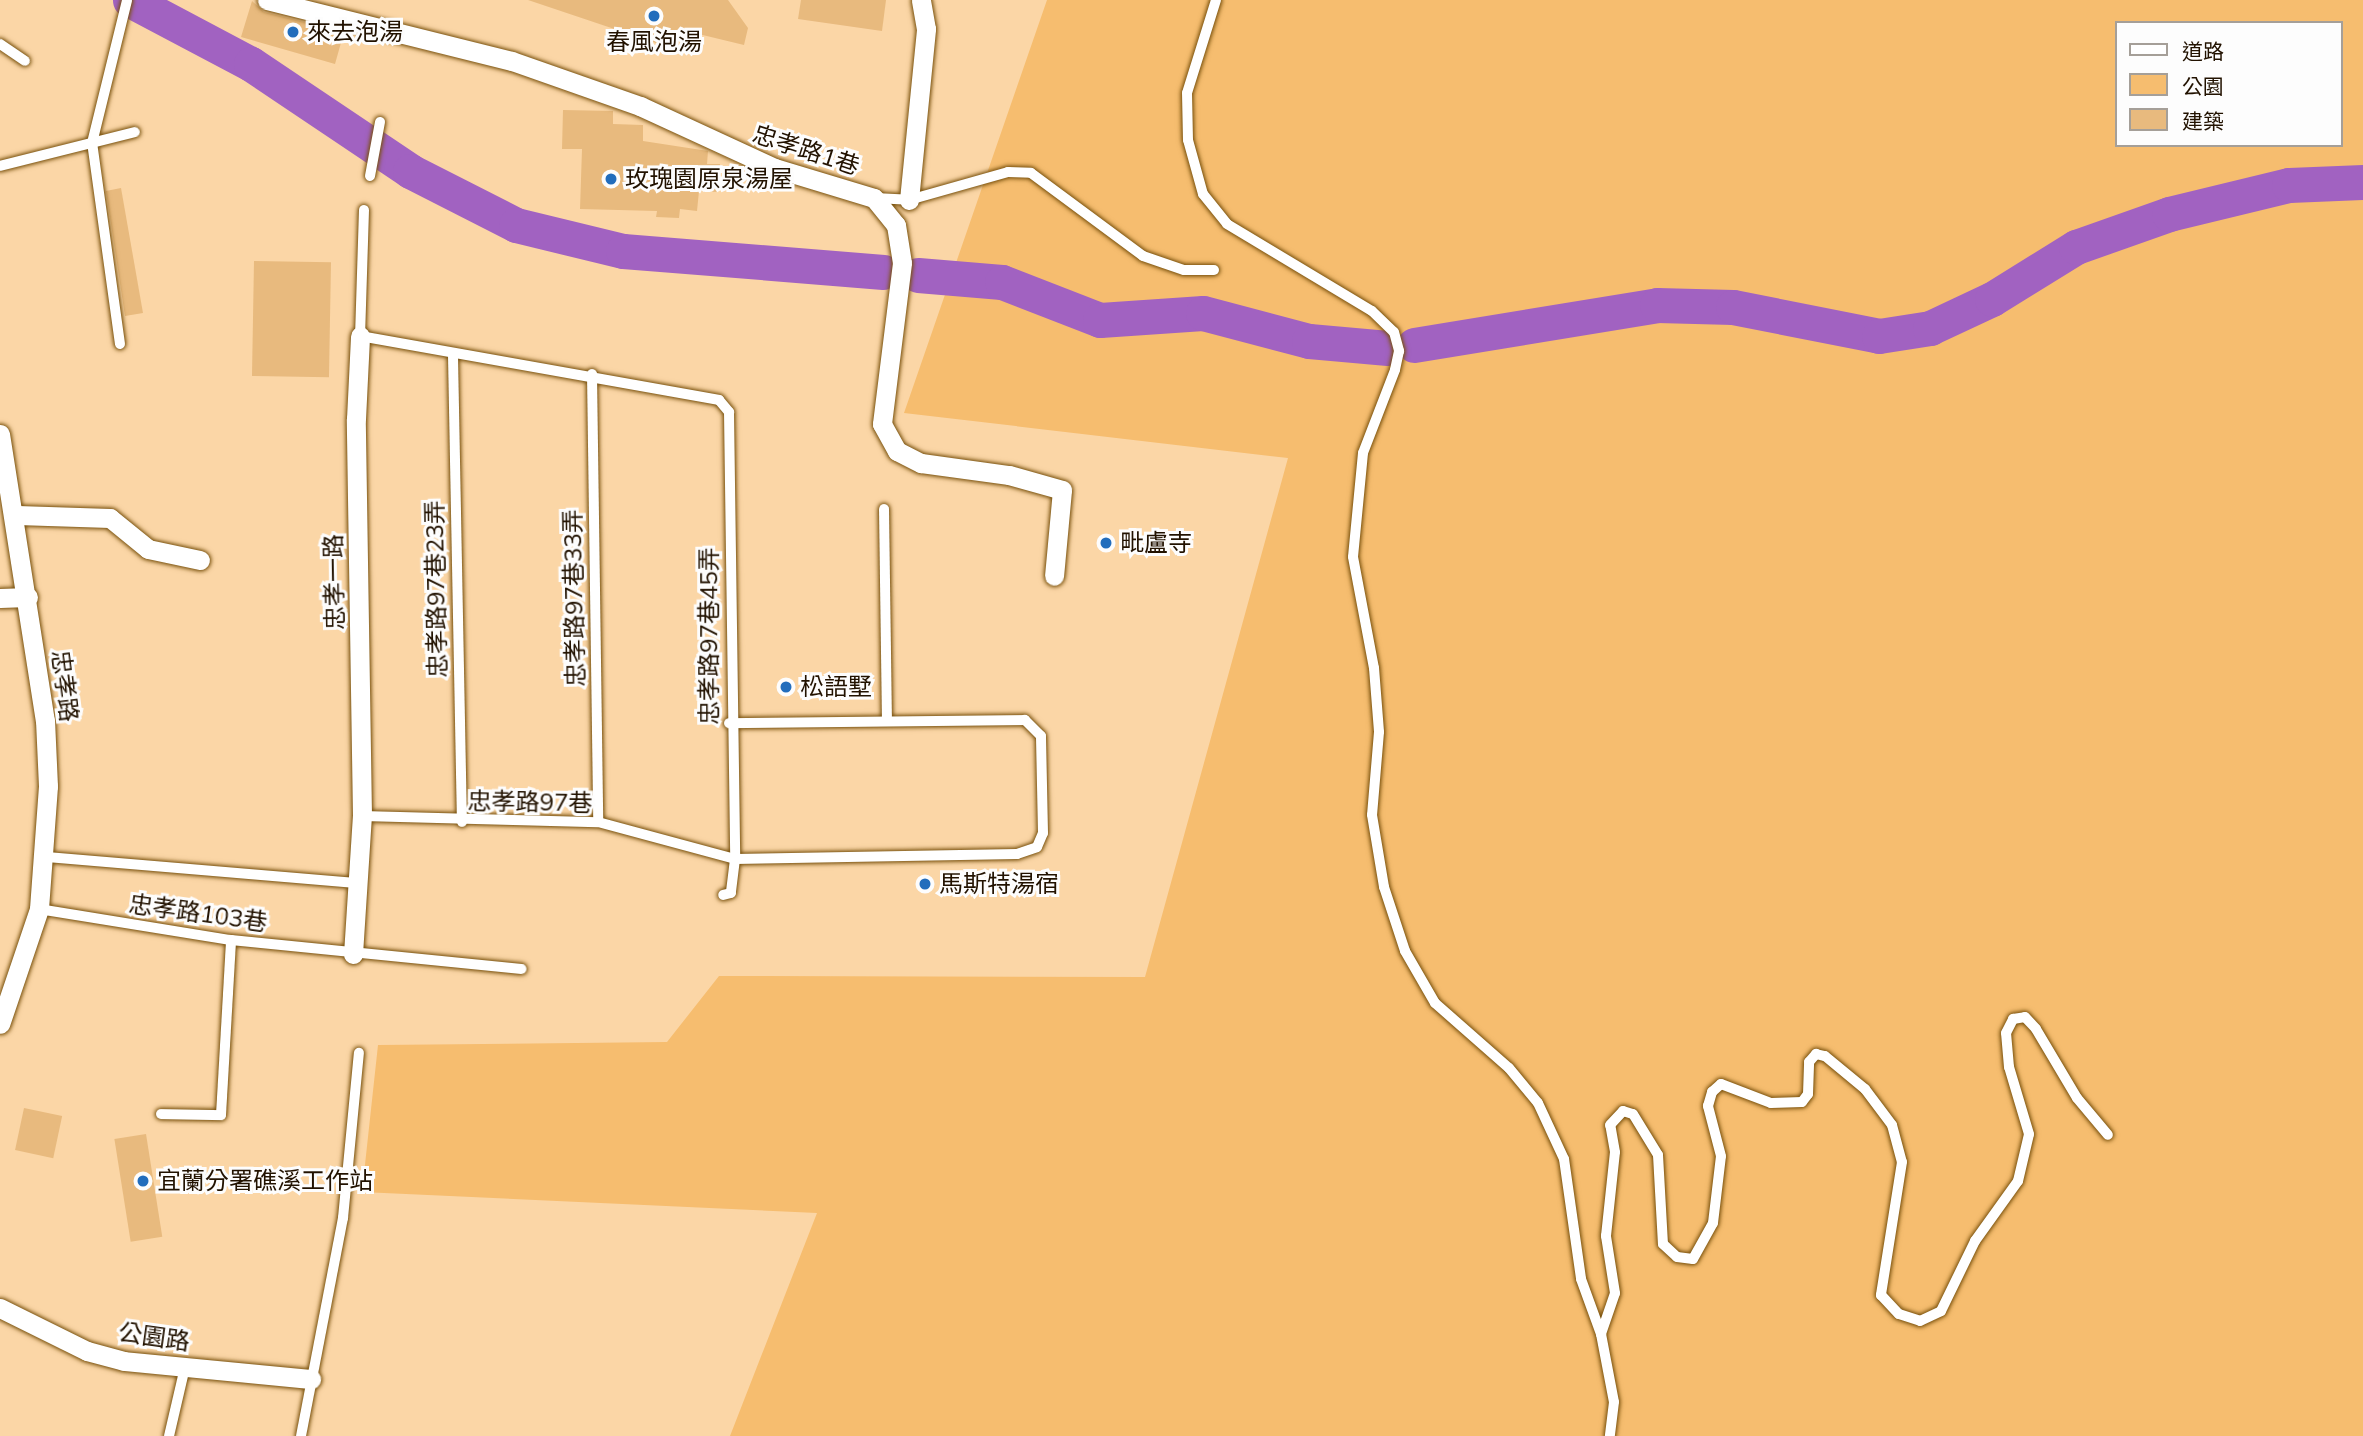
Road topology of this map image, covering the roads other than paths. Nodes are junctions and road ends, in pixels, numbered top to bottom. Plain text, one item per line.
1 (127, 0) edge
2 (267, 0) edge
3 (921, 0) edge
4 (1216, 0) edge
5 (0, 44) edge
6 (25, 61) dead end
7 (380, 122) dead end
8 (135, 132) dead end
9 (92, 143) junction
10 (0, 166) edge
11 (370, 176) dead end
12 (874, 198) junction
13 (909, 200) junction
14 (364, 210) dead end
15 (1214, 270) dead end
16 (360, 336) junction
17 (120, 344) dead end
18 (453, 356) junction
19 (592, 374) junction
20 (0, 435) edge
21 (884, 509) dead end
22 (17, 515) junction
23 (200, 560) dead end
24 (1054, 576) dead end
25 (0, 597) edge
26 (28, 597) junction
27 (887, 721) junction
28 (729, 723) junction
29 (362, 816) junction
30 (462, 822) junction
31 (598, 822) junction
32 (46, 857) junction
33 (735, 859) junction
34 (357, 883) junction
35 (723, 895) dead end
36 (38, 909) junction
37 (230, 940) junction
38 (352, 954) junction
39 (522, 969) dead end
40 (0, 1020) edge
41 (359, 1053) dead end
42 (161, 1114) dead end
43 (2108, 1135) dead end
44 (0, 1308) edge
45 (1601, 1334) junction
46 (185, 1367) junction
47 (311, 1379) junction
48 (169, 1436) edge
49 (301, 1436) edge
50 (1610, 1436) edge

1 - 9 lane
2 - 12 street, 忠孝路1巷
3 - 13 street
4 - 45 lane
5 - 6 lane
7 - 11 lane
8 - 9 lane
9 - 10 lane
9 - 17 lane
12 - 13 lane
12 - 24 street, 忠孝路1巷
13 - 15 lane
14 - 16 lane, 忠孝一路
16 - 18 lane
16 - 29 street, 忠孝一路
18 - 19 lane
18 - 30 lane, 忠孝路97巷23弄
19 - 28 lane, 忠孝路97巷45弄
19 - 31 lane, 忠孝路97巷33弄
20 - 22 street, 忠孝路
21 - 27 lane
22 - 23 street
22 - 26 street, 忠孝路
25 - 26 street
26 - 32 street, 忠孝路
27 - 28 lane, 忠孝路97巷
27 - 33 lane, 忠孝路97巷
28 - 33 lane, 忠孝路97巷45弄
29 - 30 lane, 忠孝路97巷
29 - 34 street, 忠孝一路
30 - 31 lane, 忠孝路97巷
31 - 33 lane, 忠孝路97巷
32 - 34 lane
32 - 36 street, 忠孝路
33 - 35 lane, 忠孝路97巷45弄
34 - 38 street, 忠孝一路
36 - 37 lane, 忠孝路103巷
36 - 40 street, 忠孝路
37 - 38 lane, 忠孝路103巷
37 - 42 lane
38 - 39 lane, 忠孝路103巷
41 - 47 lane
43 - 45 lane
44 - 46 street, 公園路
45 - 50 lane
46 - 47 street, 公園路
46 - 48 lane
47 - 49 lane

